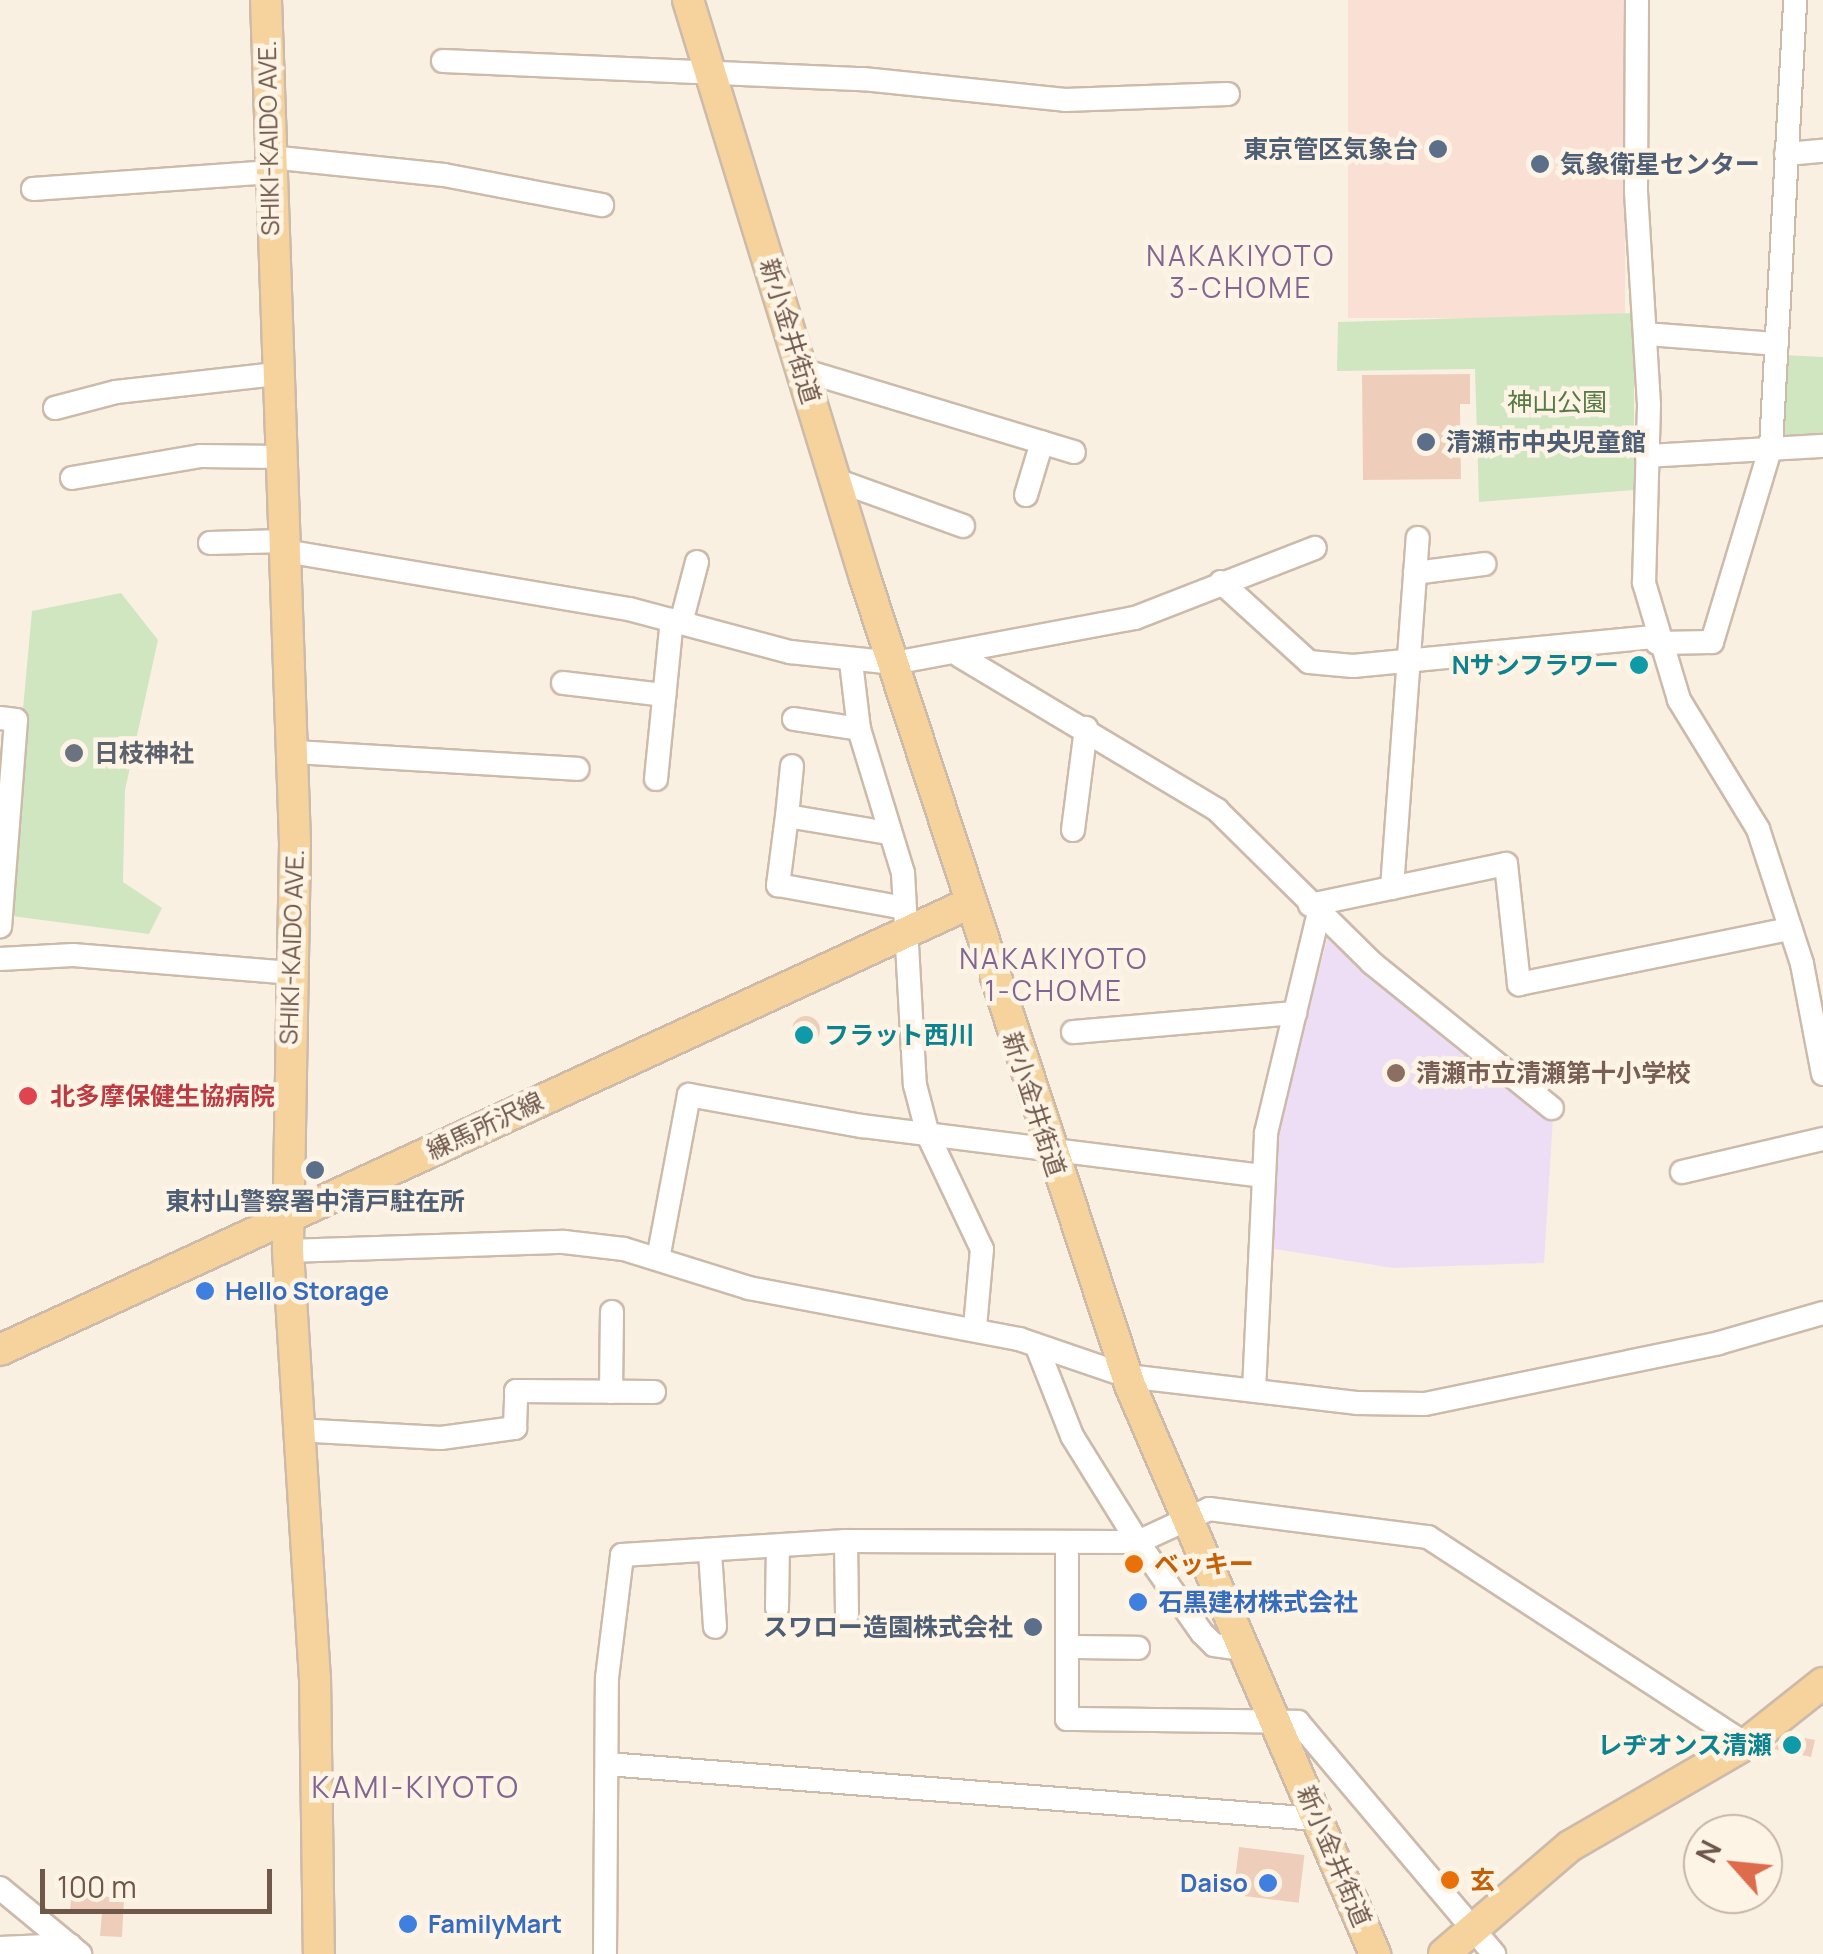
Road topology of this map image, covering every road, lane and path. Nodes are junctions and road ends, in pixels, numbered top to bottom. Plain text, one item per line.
1 (266, 0) edge
2 (688, 0) edge
3 (1637, 0) edge
4 (1795, 0) edge
5 (443, 61) dead end
6 (711, 74) junction
7 (1228, 94) dead end
8 (1823, 152) edge
9 (1786, 154) junction
10 (270, 164) junction
11 (33, 188) dead end
12 (602, 205) dead end
13 (1646, 334) junction
14 (1777, 344) junction
15 (802, 370) junction
16 (276, 374) junction
17 (55, 408) dead end
18 (1042, 442) junction
19 (1823, 446) edge
20 (1771, 447) junction
21 (1074, 452) dead end
22 (1648, 456) junction
23 (280, 457) junction
24 (72, 478) dead end
25 (836, 480) junction
26 (1026, 495) dead end
27 (963, 526) dead end
28 (1418, 538) dead end
29 (210, 543) dead end
30 (285, 546) junction
31 (1316, 548) dead end
32 (697, 562) dead end
33 (1484, 564) dead end
34 (1415, 573) junction
35 (1221, 582) junction
36 (677, 621) junction
37 (1656, 640) junction
38 (960, 656) junction
39 (1408, 660) junction
40 (851, 662) junction
41 (894, 663) junction
42 (563, 683) dead end
43 (664, 695) junction
44 (0, 718) edge
45 (794, 719) dead end
46 (1086, 728) junction
47 (859, 729) junction
48 (293, 752) junction
49 (792, 766) dead end
50 (577, 769) dead end
51 (656, 779) dead end
52 (786, 816) junction
53 (1073, 830) dead end
54 (888, 833) junction
55 (1392, 888) junction
56 (970, 903) junction
57 (1315, 909) junction
58 (901, 920) junction
59 (0, 926) edge
60 (1790, 929) junction
61 (0, 959) edge
62 (1812, 964) edge
63 (293, 973) junction
64 (1294, 1013) junction
65 (1073, 1032) dead end
66 (1818, 1033) edge
67 (1823, 1074) edge
68 (1552, 1108) dead end
69 (928, 1135) junction
70 (1823, 1140) edge
71 (1048, 1148) junction
72 (1682, 1172) dead end
73 (1263, 1176) junction
74 (288, 1218) junction
75 (288, 1251) junction
76 (658, 1259) junction
77 (612, 1312) dead end
78 (1823, 1313) edge
79 (975, 1328) junction
80 (1038, 1347) junction
81 (0, 1350) edge
82 (1127, 1376) junction
83 (1254, 1390) junction
84 (611, 1392) junction
85 (654, 1392) dead end
86 (296, 1430) junction
87 (1184, 1517) junction
88 (846, 1541) junction
89 (1138, 1542) junction
90 (1067, 1544) junction
91 (778, 1546) junction
92 (710, 1552) junction
93 (777, 1608) dead end
94 (846, 1614) dead end
95 (715, 1627) dead end
96 (1070, 1648) junction
97 (1138, 1648) dead end
98 (1243, 1649) junction
99 (1823, 1683) edge
100 (1276, 1716) junction
101 (1746, 1744) junction
102 (607, 1764) junction
103 (1317, 1819) junction
104 (0, 1888) edge
105 (1468, 1930) junction
106 (0, 1948) edge
107 (75, 1950) edge
108 (319, 1954) edge
109 (606, 1954) edge
110 (1375, 1954) edge
111 (1444, 1954) edge
112 (1494, 1954) edge

1 - 10 main road, SHIKI-KAIDO AVE.
2 - 6 main road, 新小金井街道
3 - 13 street
4 - 9 street
5 - 6 street
6 - 7 street
6 - 15 main road, 新小金井街道
8 - 9 street
9 - 14 street
10 - 11 street
10 - 12 street
10 - 16 main road, SHIKI-KAIDO AVE.
13 - 14 street
13 - 22 street
14 - 20 street
15 - 18 street
15 - 25 main road, 新小金井街道
16 - 17 street
16 - 23 main road, SHIKI-KAIDO AVE.
18 - 21 street
18 - 26 street
19 - 20 street
20 - 22 street
20 - 37 street
22 - 37 street
23 - 24 street
23 - 30 main road, SHIKI-KAIDO AVE.
25 - 27 street
25 - 41 main road, 新小金井街道
28 - 34 street
29 - 30 street
30 - 36 street
30 - 48 main road, SHIKI-KAIDO AVE.
31 - 35 street
32 - 36 street
33 - 34 street
34 - 39 street
35 - 38 street
35 - 39 street
36 - 40 street
36 - 43 street
37 - 39 street
37 - 60 street
38 - 41 street
38 - 46 street
39 - 55 street
40 - 41 street
40 - 47 street
41 - 56 main road, 新小金井街道
42 - 43 street
43 - 51 street
44 - 59 street
45 - 47 street
46 - 53 street
46 - 57 street
47 - 54 street
48 - 50 street
48 - 63 main road, SHIKI-KAIDO AVE.
49 - 52 street
52 - 54 street
52 - 58 street
54 - 58 street
55 - 57 street
55 - 60 street
56 - 58 main road, 練馬所沢線
56 - 71 main road, 新小金井街道
57 - 64 street
57 - 68 street
58 - 69 street
58 - 74 main road, 練馬所沢線
60 - 62 street
61 - 63 street
62 - 66 street
63 - 74 main road, SHIKI-KAIDO AVE.
64 - 65 street
64 - 73 street
66 - 67 street
69 - 71 street
69 - 76 street
69 - 79 street
70 - 72 street
71 - 73 street
71 - 82 main road, 新小金井街道
73 - 83 street
74 - 75 main road, SHIKI-KAIDO AVE.
74 - 81 main road, 練馬所沢線
75 - 76 street
75 - 86 main road, SHIKI-KAIDO AVE.
76 - 79 street
77 - 84 street
78 - 83 street
79 - 80 street
80 - 82 street
80 - 89 street
82 - 83 street
82 - 87 main road, 新小金井街道
84 - 85 street
84 - 86 street
86 - 108 main road, SHIKI-KAIDO AVE.
87 - 89 street
87 - 98 main road, 新小金井街道
87 - 101 street
88 - 90 street
88 - 91 street
88 - 94 street
89 - 90 street
89 - 98 street
90 - 96 street
91 - 92 street
91 - 93 street
92 - 95 street
92 - 102 street
96 - 97 street
96 - 100 street
98 - 100 main road, 新小金井街道
99 - 101 main road
100 - 103 main road, 新小金井街道
100 - 105 street
101 - 105 main road
102 - 103 street
102 - 109 street
103 - 110 main road, 新小金井街道
104 - 107 street
105 - 111 main road
105 - 112 street
106 - 107 street

